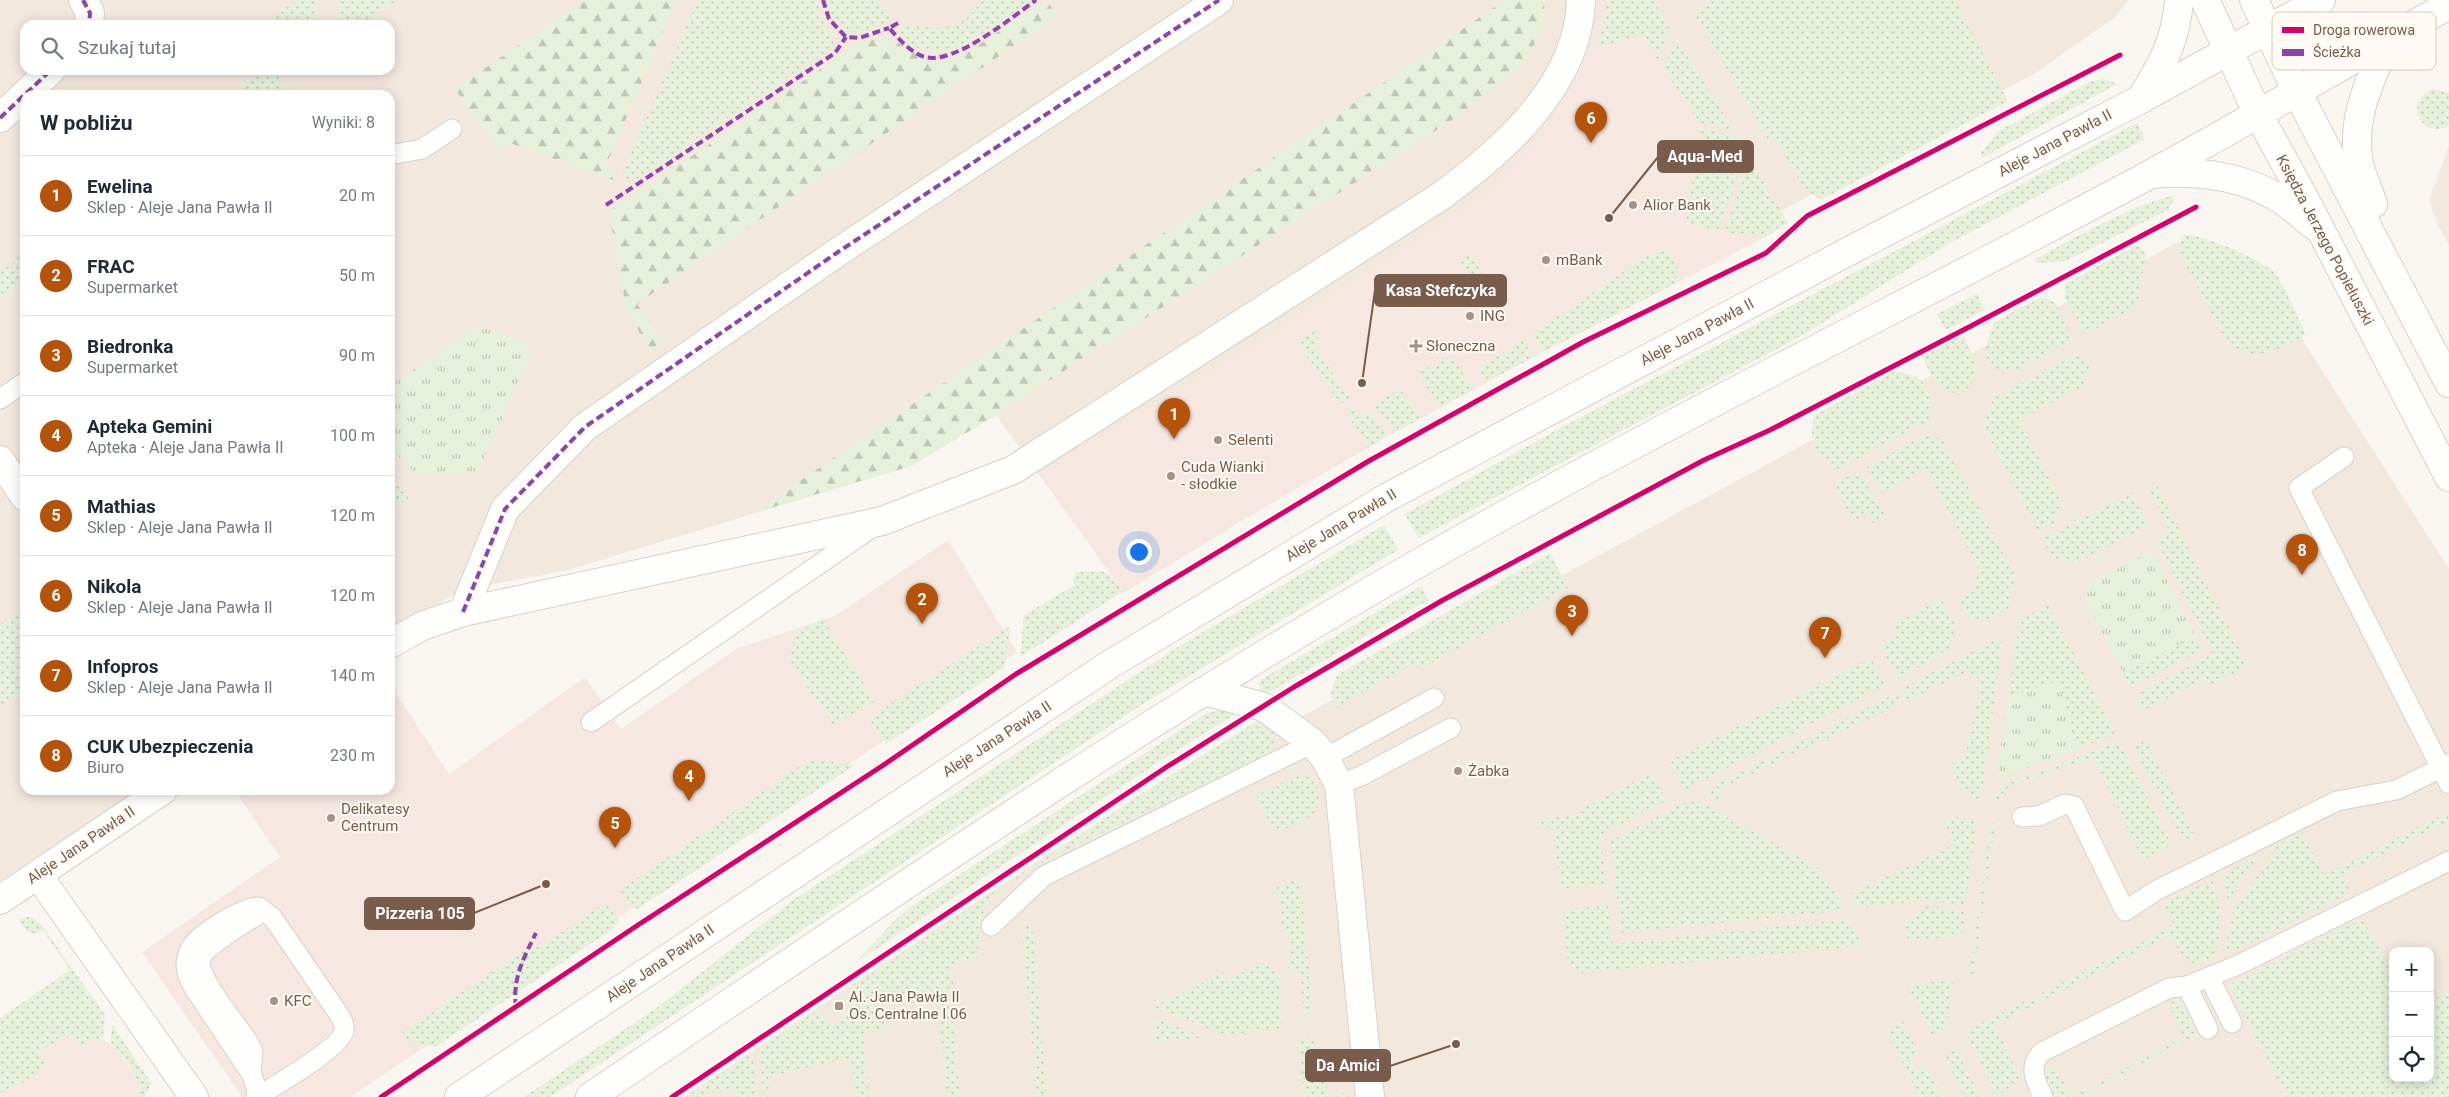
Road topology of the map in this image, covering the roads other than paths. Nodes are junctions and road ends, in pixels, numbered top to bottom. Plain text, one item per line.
1 (83, 0) edge
2 (1219, 0) edge
3 (1581, 0) edge
4 (2179, 0) edge
5 (2205, 0) edge
6 (2254, 0) edge
7 (2321, 0) edge
8 (2449, 5) edge
9 (2298, 12) edge
10 (2436, 12) edge
11 (89, 20) edge
12 (2272, 25) edge
13 (2267, 28) junction
14 (2272, 39) edge
15 (2228, 50) junction
16 (2287, 70) edge
17 (2335, 70) edge
18 (2375, 70) edge
19 (46, 75) edge
20 (30, 90) edge
21 (2297, 92) junction
22 (20, 99) edge
23 (2140, 99) junction
24 (2258, 114) junction
25 (0, 118) edge
26 (452, 129) dead end
27 (395, 154) edge
28 (2151, 174) junction
29 (2322, 233) junction
30 (2397, 282) junction
31 (2449, 383) edge
32 (20, 385) edge
33 (0, 399) edge
34 (2344, 457) dead end
35 (0, 460) edge
36 (2449, 477) edge
37 (20, 490) edge
38 (882, 521) junction
39 (463, 612) junction
40 (395, 641) edge
41 (1204, 691) junction
42 (1434, 698) dead end
43 (591, 722) dead end
44 (1451, 728) dead end
45 (1319, 750) junction
46 (2446, 772) edge
47 (1339, 785) junction
48 (156, 795) edge
49 (2022, 817) dead end
50 (2449, 862) edge
51 (38, 875) junction
52 (0, 900) edge
53 (991, 926) dead end
54 (2209, 977) junction
55 (2187, 986) junction
56 (2232, 1022) dead end
57 (2208, 1029) dead end
58 (194, 1097) edge
59 (256, 1097) edge
60 (459, 1097) edge
61 (590, 1097) edge
62 (1370, 1097) edge
63 (2043, 1097) edge

1 - 11 street
2 - 39 street
3 - 38 street
4 - 23 street
5 - 15 street, Księdza Jerzego Popiełuszki
6 - 13 street
7 - 9 street, Aleje Jana Pawła II
8 - 10 street
12 - 13 street, Aleje Jana Pawła II
13 - 14 street
13 - 15 street, Aleje Jana Pawła II
15 - 23 street, Aleje Jana Pawła II
15 - 24 street, Księdza Jerzego Popiełuszki
16 - 21 street
17 - 21 street
18 - 30 street
19 - 20 street
21 - 24 street
21 - 30 street
22 - 25 street
23 - 60 street, Aleje Jana Pawła II
24 - 28 street
24 - 29 street, Księdza Jerzego Popiełuszki
26 - 27 lane
28 - 29 street
28 - 41 street
29 - 36 street, Księdza Jerzego Popiełuszki
30 - 31 street
32 - 33 lane
34 - 46 lane
35 - 37 street
38 - 39 street
38 - 43 lane
39 - 40 street
41 - 45 street
41 - 61 street
42 - 45 lane
44 - 47 lane
45 - 47 street
45 - 53 lane
46 - 49 lane
47 - 62 street
48 - 51 street, Aleje Jana Pawła II
50 - 54 lane
51 - 52 street, Aleje Jana Pawła II
51 - 58 street
54 - 55 lane
54 - 56 lane
55 - 57 lane
55 - 63 lane
59 - 59 lane

